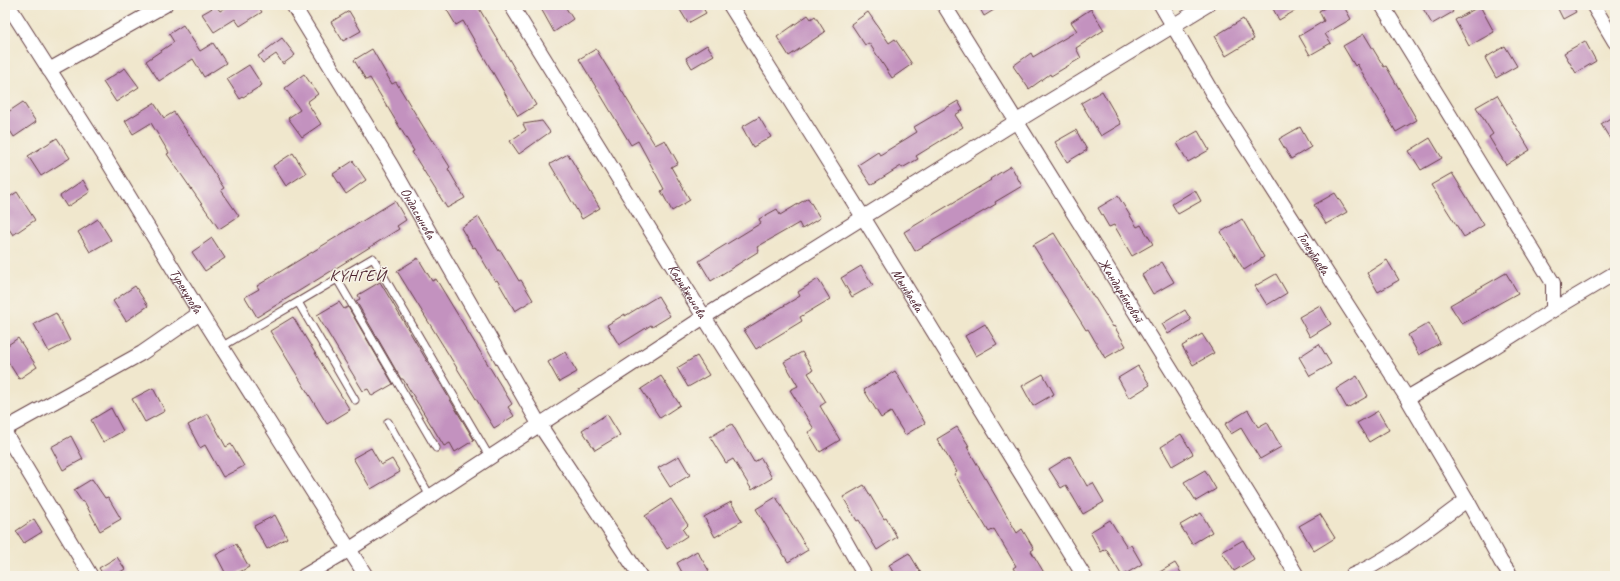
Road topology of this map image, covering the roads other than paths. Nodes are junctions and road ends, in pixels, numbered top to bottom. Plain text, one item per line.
1 (8, 5) edge
2 (165, 5) edge
3 (293, 5) edge
4 (512, 5) edge
5 (730, 5) edge
6 (944, 5) edge
7 (1161, 5) edge
8 (1207, 5) edge
9 (1382, 5) edge
10 (1593, 5) edge
11 (1174, 25) junction
12 (1615, 42) edge
13 (49, 70) junction
14 (1017, 121) junction
15 (864, 217) junction
16 (1615, 273) edge
17 (337, 279) junction
18 (298, 302) junction
19 (1553, 310) junction
20 (200, 313) junction
21 (704, 317) junction
22 (221, 347) junction
23 (1406, 398) junction
24 (355, 400) dead end
25 (388, 422) dead end
26 (539, 424) junction
27 (5, 428) edge
28 (5, 433) edge
29 (436, 448) dead end
30 (489, 456) junction
31 (430, 496) junction
32 (1467, 500) junction
33 (350, 549) junction
34 (1501, 569) edge
35 (91, 576) edge
36 (304, 576) edge
37 (366, 576) edge
38 (640, 576) edge
39 (865, 576) edge
40 (1084, 576) edge
41 (1296, 576) edge
42 (1352, 576) edge
43 (1510, 576) edge

1 - 13 street, Турекулова
2 - 13 street
3 - 26 street, Ондасынова
4 - 21 street, Карибжанова
5 - 15 street, Мынбаева
6 - 14 street, Жандарбековой
7 - 11 street, Толеубаева
8 - 11 street
9 - 19 street
10 - 12 street
11 - 14 street
11 - 23 street, Толеубаева
13 - 20 street, Турекулова
14 - 15 street
14 - 41 street, Жандарбековой
15 - 21 street
15 - 40 street, Мынбаева
16 - 19 street
17 - 18 lane
17 - 29 lane
17 - 30 lane
18 - 22 lane
18 - 24 lane
19 - 23 street
20 - 22 street, Турекулова
20 - 27 street
21 - 26 street
21 - 39 street, Карибжанова
22 - 33 street, Турекулова
23 - 32 street, Толеубаева
25 - 31 lane
26 - 30 street
26 - 38 street, Ондасынова
28 - 35 street
30 - 31 street
31 - 33 street
32 - 34 street, Толеубаева
32 - 42 street
33 - 36 street
33 - 37 street, Турекулова
34 - 43 street, Толеубаева

